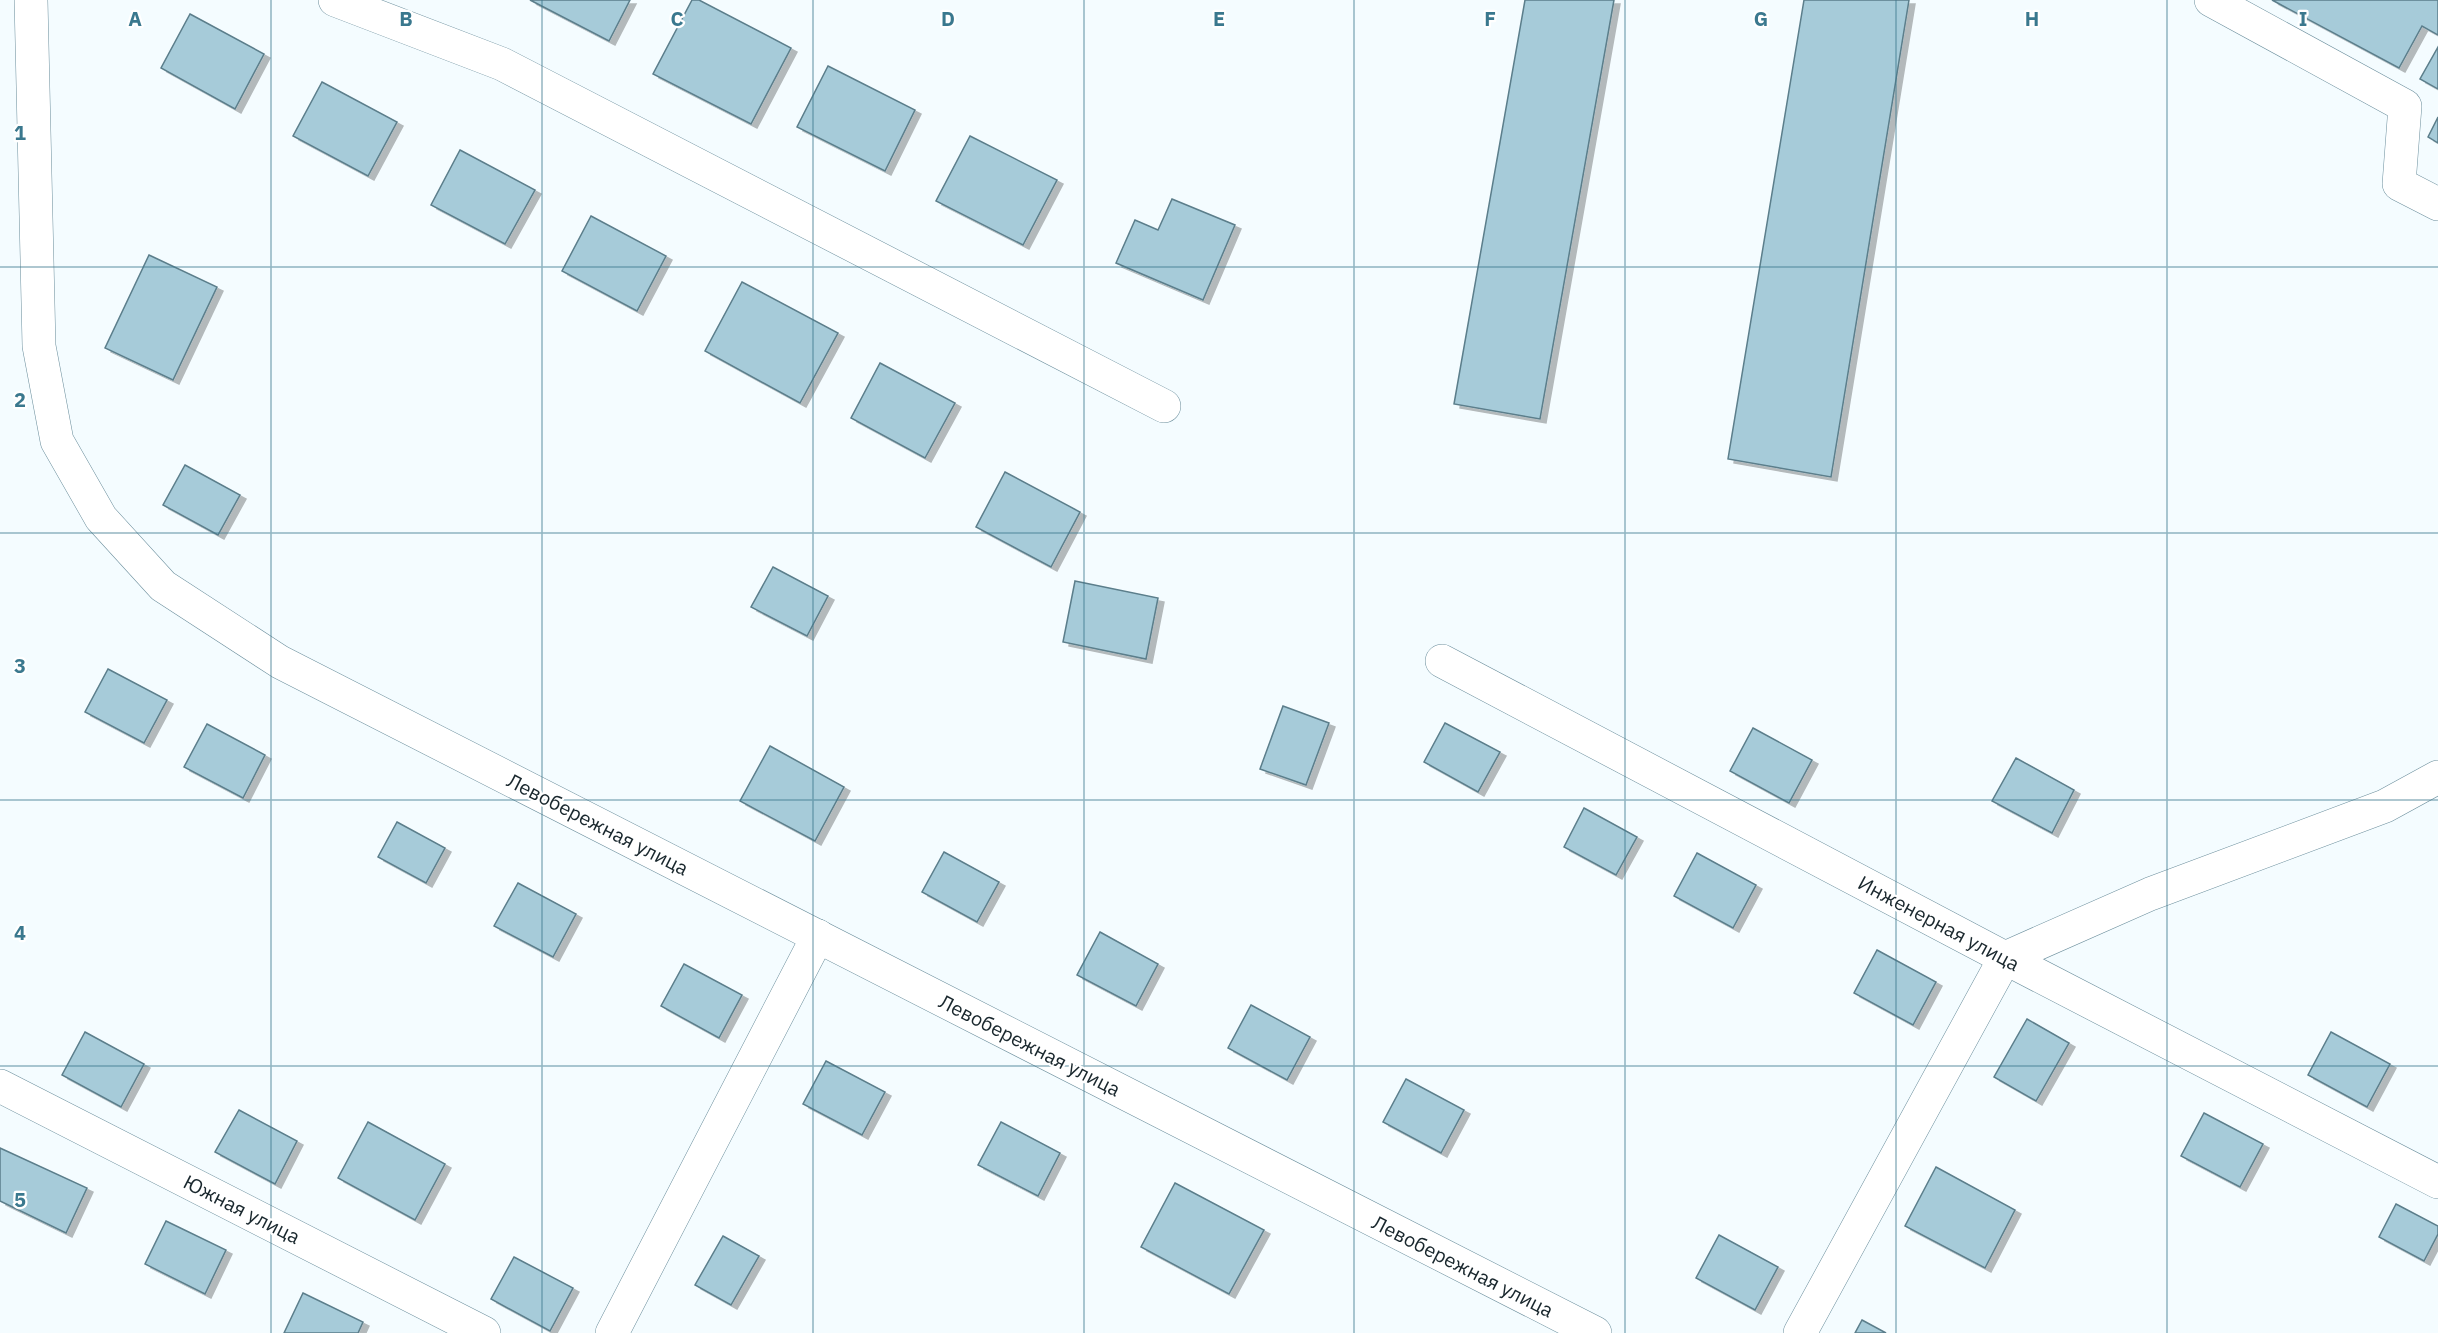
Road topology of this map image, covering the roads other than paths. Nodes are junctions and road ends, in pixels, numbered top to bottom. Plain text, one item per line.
1 (31, 0) edge
2 (335, 0) edge
3 (2211, 0) edge
4 (2438, 204) edge
5 (1164, 406) dead end
6 (1442, 660) dead end
7 (2438, 777) edge
8 (818, 936) junction
9 (2005, 958) junction
10 (0, 1086) edge
11 (2438, 1182) edge
12 (484, 1333) edge
13 (612, 1333) edge
14 (1595, 1333) edge
15 (1800, 1333) edge

1 - 8 street, Левобережная улица
2 - 5 street
3 - 4 street
6 - 9 street, Инженерная улица
7 - 9 street
8 - 13 street
8 - 14 street, Левобережная улица
9 - 11 street, Инженерная улица
9 - 15 street
10 - 12 street, Южная улица

